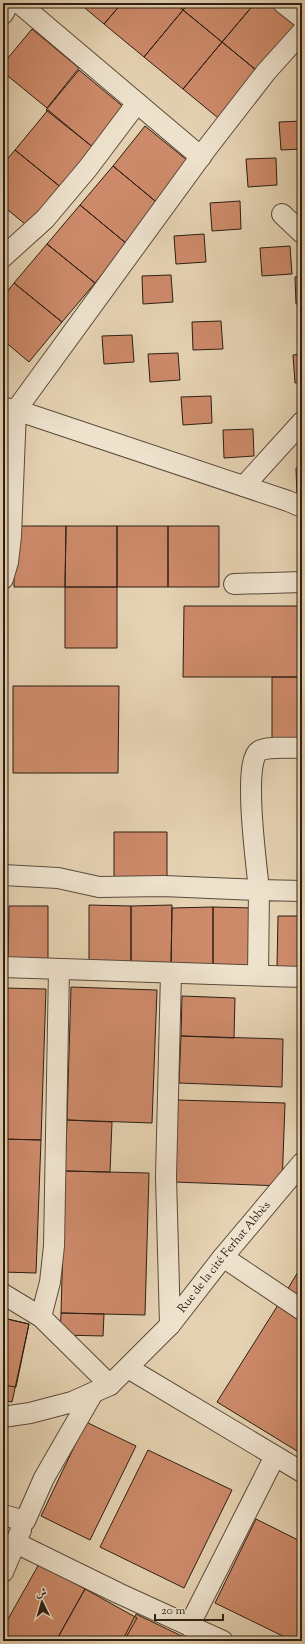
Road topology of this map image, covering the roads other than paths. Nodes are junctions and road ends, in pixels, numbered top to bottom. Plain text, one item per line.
1 (9, 3) edge
2 (20, 3) edge
3 (283, 3) edge
4 (3, 14) edge
5 (302, 18) edge
6 (302, 32) edge
7 (137, 103) junction
8 (201, 157) junction
9 (282, 214) dead end
10 (302, 233) edge
11 (3, 257) edge
12 (10, 409) edge
13 (302, 422) edge
14 (244, 486) junction
15 (302, 507) edge
16 (3, 579) edge
17 (302, 582) edge
18 (234, 584) dead end
19 (302, 748) edge
20 (3, 875) edge
21 (259, 890) junction
22 (302, 891) edge
23 (3, 967) edge
24 (59, 969) junction
25 (171, 973) junction
26 (258, 975) junction
27 (302, 977) edge
28 (302, 1163) edge
29 (224, 1257) junction
30 (3, 1294) edge
31 (302, 1310) edge
32 (41, 1316) junction
33 (170, 1325) junction
34 (128, 1368) junction
35 (101, 1389) junction
36 (3, 1417) edge
37 (275, 1456) junction
38 (302, 1472) edge
39 (3, 1514) edge
40 (25, 1521) junction
41 (16, 1543) junction
42 (3, 1572) edge
43 (189, 1626) junction
44 (223, 1641) edge

1 - 4 street
2 - 7 street
3 - 5 street
6 - 8 street
7 - 8 street
7 - 11 street
8 - 12 street
9 - 10 street
12 - 14 street
12 - 16 street
13 - 14 street
14 - 15 street
17 - 18 street
19 - 21 street
20 - 21 street
21 - 22 street
21 - 26 street
23 - 24 street
24 - 25 street
24 - 32 street
25 - 26 street
25 - 33 street
26 - 27 street
28 - 29 street, Rue de la cité Ferhat Abbès
29 - 31 street
29 - 33 street, Rue de la cité Ferhat Abbès
30 - 32 street
32 - 35 street
33 - 34 street, Rue de la cité Ferhat Abbès
34 - 35 street, Rue de la cité Ferhat Abbès
34 - 37 street
35 - 36 street
35 - 40 street
37 - 38 street
37 - 43 street
39 - 40 street
40 - 41 street
41 - 42 street
41 - 43 street
43 - 44 street

